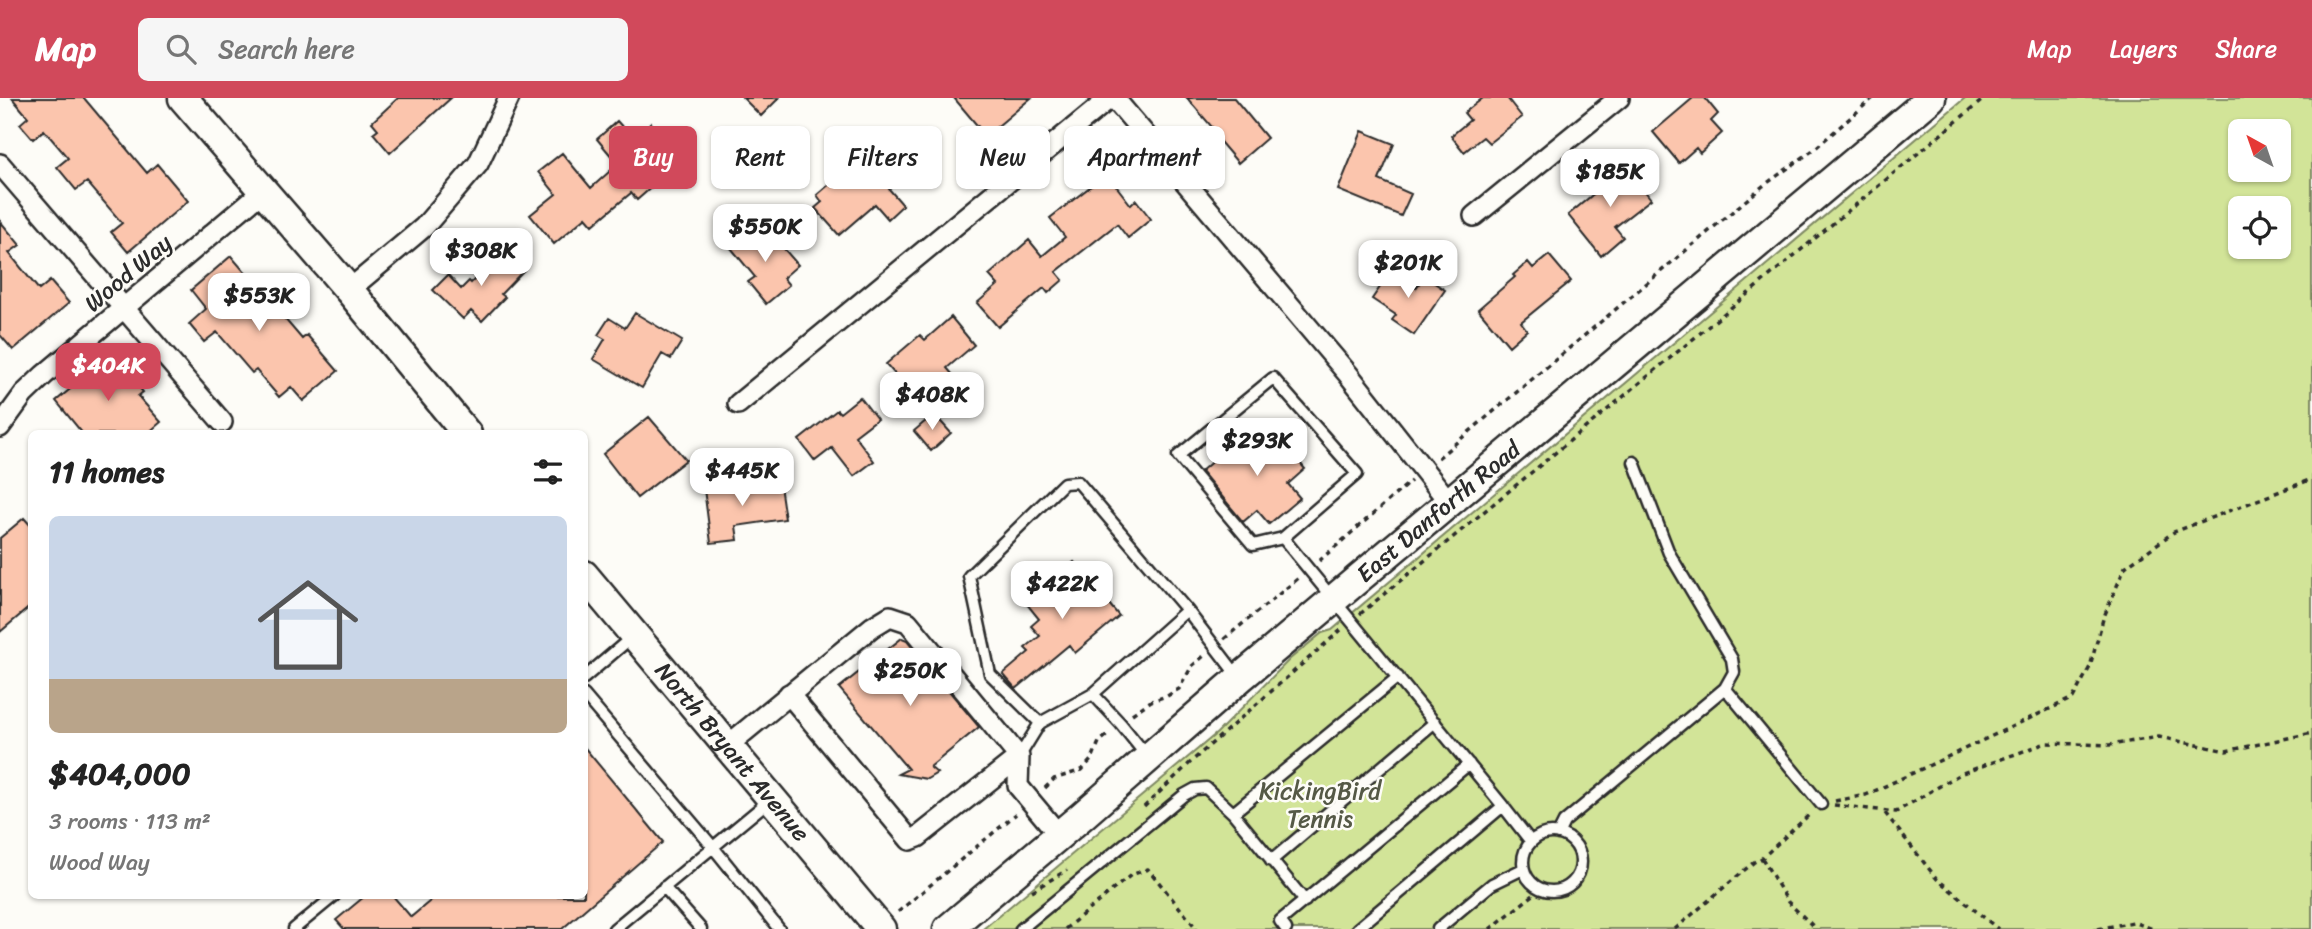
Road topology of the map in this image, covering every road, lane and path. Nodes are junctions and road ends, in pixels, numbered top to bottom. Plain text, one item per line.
1 (183, 98) edge
2 (509, 98) edge
3 (1112, 98) edge
4 (1619, 98) edge
5 (1873, 98) edge
6 (1931, 98) edge
7 (1985, 98) edge
8 (0, 163) edge
9 (263, 191) junction
10 (1474, 216) dead end
11 (349, 290) junction
12 (125, 307) junction
13 (738, 404) dead end
14 (222, 422) dead end
15 (0, 427) edge
16 (464, 430) edge
17 (1634, 462) dead end
18 (1424, 470) junction
19 (2312, 479) edge
20 (1449, 502) junction
21 (1283, 538) junction
22 (1310, 569) junction
23 (588, 580) edge
24 (1334, 600) junction
25 (1187, 610) junction
26 (1352, 621) junction
27 (635, 634) junction
28 (1214, 647) junction
29 (588, 675) edge
30 (1398, 677) junction
31 (1240, 678) junction
32 (1724, 688) junction
33 (789, 694) junction
34 (1093, 694) junction
35 (588, 700) edge
36 (1434, 722) junction
37 (1040, 723) junction
38 (1121, 724) junction
39 (2312, 733) edge
40 (727, 746) junction
41 (1019, 757) junction
42 (1148, 759) junction
43 (1469, 764) junction
44 (771, 799) junction
45 (1031, 800) junction
46 (1821, 804) junction
47 (1503, 806) junction
48 (1883, 811) junction
49 (1233, 813) junction
50 (1136, 814) dead end
51 (1558, 834) junction
52 (1059, 835) junction
53 (1531, 842) junction
54 (713, 846) junction
55 (1762, 858) junction
56 (1271, 861) junction
57 (1076, 863) dead end
58 (1524, 869) junction
59 (664, 887) junction
60 (1541, 889) junction
61 (1030, 893) dead end
62 (330, 899) edge
63 (1305, 901) junction
64 (888, 921) edge
65 (1681, 923) junction
66 (621, 927) edge
67 (294, 929) edge
68 (701, 929) edge
69 (779, 929) edge
70 (948, 929) edge
71 (1021, 929) edge
72 (1065, 929) edge
73 (1197, 929) edge
74 (1286, 929) edge
75 (1357, 929) edge
76 (1438, 929) edge
77 (1490, 929) edge
78 (1675, 929) edge
79 (1685, 929) edge
80 (1816, 929) edge
81 (1998, 929) edge
82 (2098, 929) edge
83 (2153, 929) edge

1 - 9 street
2 - 11 street
3 - 13 street
3 - 18 street
4 - 10 street
5 - 18 path
6 - 20 street, East Danforth Road
7 - 26 path
8 - 12 street
9 - 11 street
9 - 12 street, Wood Way
11 - 16 street
12 - 14 street
12 - 15 street, Wood Way
17 - 32 lane
18 - 20 street
18 - 22 path
19 - 46 path
20 - 24 street, East Danforth Road
21 - 21 lane
21 - 22 lane
22 - 24 lane
22 - 28 path
23 - 27 street, North Bryant Avenue
24 - 26 lane
24 - 31 street, East Danforth Road
25 - 28 lane
25 - 34 lane
25 - 37 lane
26 - 30 lane
26 - 50 path
27 - 29 lane
27 - 40 street, North Bryant Avenue
28 - 31 lane
28 - 38 path
30 - 36 lane
30 - 49 lane
31 - 42 street, East Danforth Road
32 - 46 lane
32 - 51 lane
33 - 40 street
33 - 41 street
33 - 41 street
34 - 37 lane
34 - 38 lane
35 - 54 lane
36 - 43 lane
36 - 56 lane
37 - 41 lane
38 - 42 lane
38 - 45 path
39 - 48 path
40 - 44 street, North Bryant Avenue
41 - 45 street
42 - 52 street, East Danforth Road
43 - 47 lane
43 - 63 lane
44 - 54 lane
44 - 64 street, North Bryant Avenue
45 - 52 street
45 - 64 path
46 - 48 path
46 - 55 path
47 - 53 lane
47 - 75 lane
48 - 81 path
49 - 56 lane
49 - 71 lane
51 - 53 lane
51 - 60 lane
52 - 70 street, East Danforth Road
53 - 58 lane
54 - 59 lane
54 - 69 lane
55 - 65 path
55 - 80 path
56 - 63 lane
57 - 61 path
58 - 60 lane
58 - 76 lane
59 - 66 lane
59 - 68 lane
60 - 77 path
62 - 67 lane
63 - 74 lane
65 - 78 path
65 - 79 path
72 - 73 path
82 - 83 path

